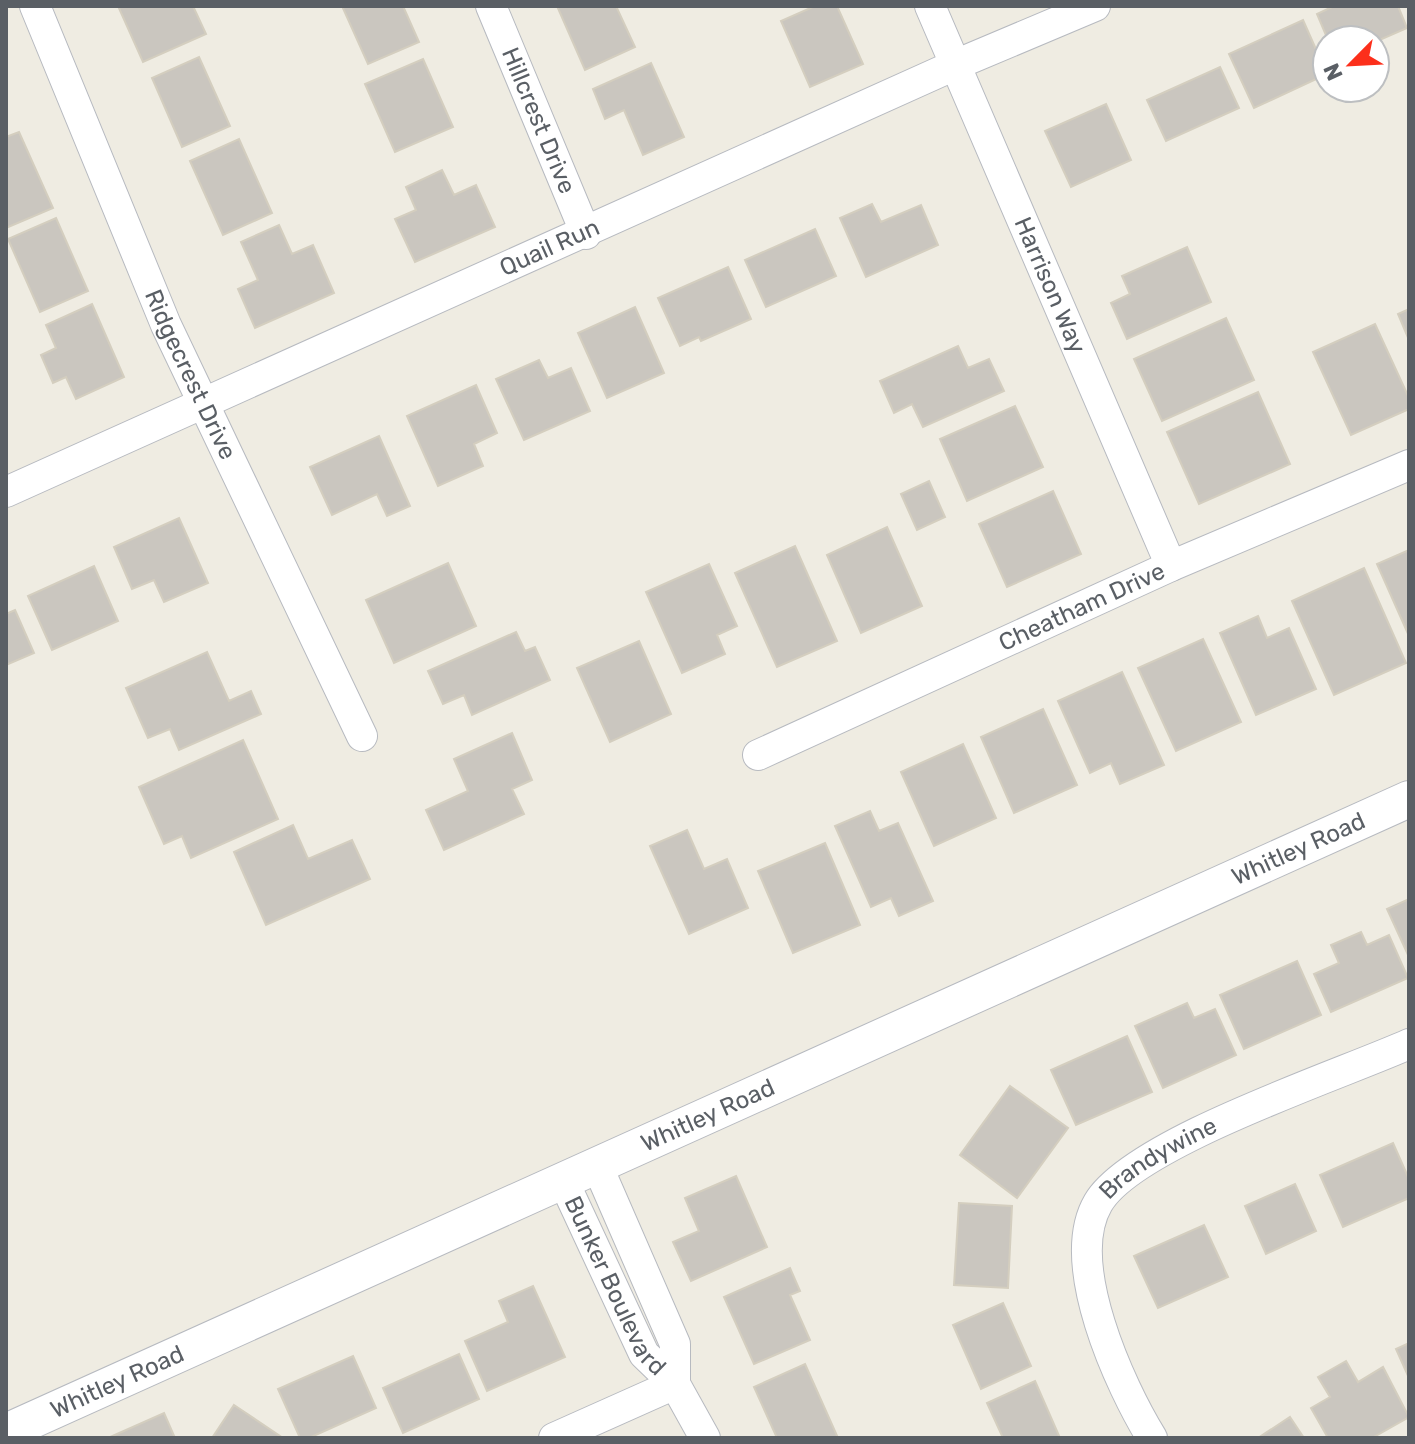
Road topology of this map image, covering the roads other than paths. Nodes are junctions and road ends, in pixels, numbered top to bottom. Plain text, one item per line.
1 (35, 6) edge
2 (491, 6) edge
3 (930, 6) edge
4 (1095, 6) edge
5 (955, 65) junction
6 (586, 234) junction
7 (204, 406) junction
8 (1409, 465) edge
9 (6, 492) edge
10 (1171, 566) junction
11 (362, 736) dead end
12 (758, 755) dead end
13 (1409, 799) edge
14 (1409, 1044) edge
15 (597, 1165) junction
16 (563, 1180) junction
17 (675, 1384) junction
18 (6, 1432) edge
19 (554, 1438) edge
20 (705, 1438) edge
21 (1152, 1438) edge

1 - 7 street, Ridgecrest Drive
2 - 6 street, Hillcrest Drive
3 - 5 street, Harrison Way
4 - 5 street, Quail Run
5 - 6 street, Quail Run
5 - 10 street, Harrison Way
6 - 7 street, Quail Run
7 - 9 street, Quail Run
7 - 11 street, Ridgecrest Drive
8 - 10 street, Cheatham Drive
10 - 12 street, Cheatham Drive
13 - 15 street, Whitley Road
14 - 21 street, Brandywine
15 - 16 street, Whitley Road
15 - 17 street, Bunker Boulevard
16 - 17 street, Bunker Boulevard
16 - 18 street, Whitley Road
17 - 19 street
17 - 20 street, Bunker Boulevard

